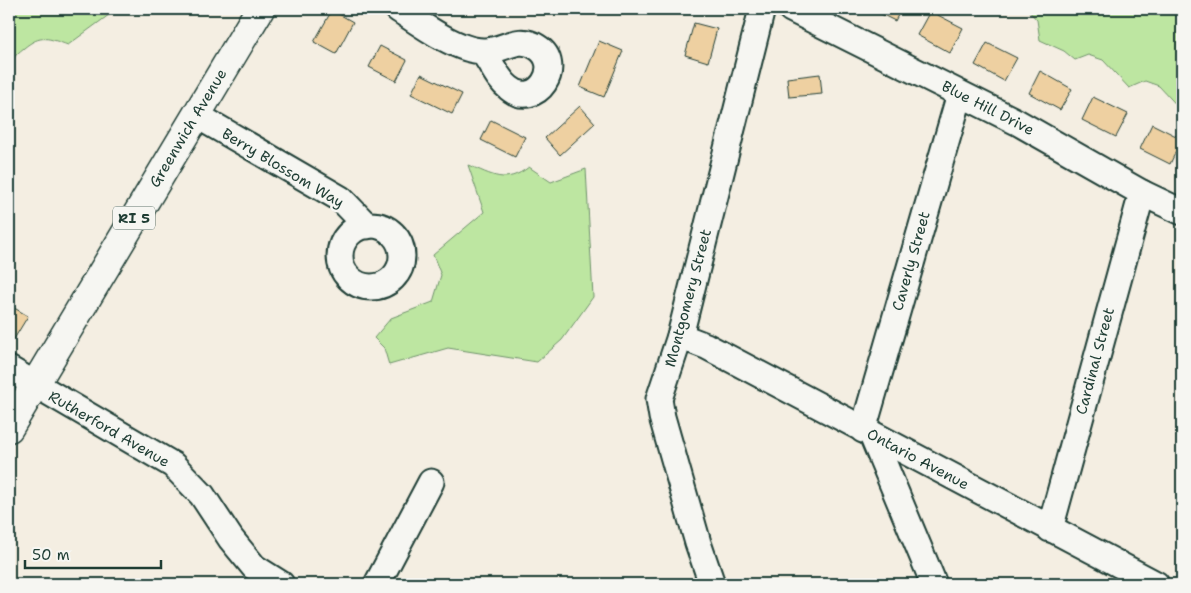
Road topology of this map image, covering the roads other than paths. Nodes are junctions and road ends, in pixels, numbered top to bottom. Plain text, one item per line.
1 (260, 9) edge
2 (398, 9) edge
3 (762, 9) edge
4 (791, 9) edge
5 (482, 51) dead end
6 (960, 94) junction
7 (196, 115) junction
8 (1142, 194) junction
9 (1182, 212) edge
10 (367, 226) dead end
11 (680, 336) junction
12 (9, 370) edge
13 (34, 386) junction
14 (9, 428) edge
15 (867, 432) junction
16 (431, 482) dead end
17 (1050, 529) junction
18 (281, 584) edge
19 (377, 584) edge
20 (712, 584) edge
21 (934, 584) edge
22 (1156, 584) edge

1 - 7 main road, Greenwich Avenue / RI 5
2 - 5 street
3 - 11 street, Montgomery Street
4 - 6 street, Blue Hill Drive
6 - 8 street, Blue Hill Drive
6 - 15 street, Caverly Street
7 - 10 street, Berry Blossom Way
7 - 13 main road, Greenwich Avenue / RI 5
8 - 9 street, Blue Hill Drive
8 - 17 street, Cardinal Street
11 - 15 street, Ontario Avenue
11 - 20 street, Montgomery Street
12 - 13 street, Rutherford Avenue
13 - 14 main road, Greenwich Avenue / RI 5
13 - 18 street, Rutherford Avenue
15 - 17 street, Ontario Avenue
15 - 21 street
16 - 19 street
17 - 22 street, Ontario Avenue

